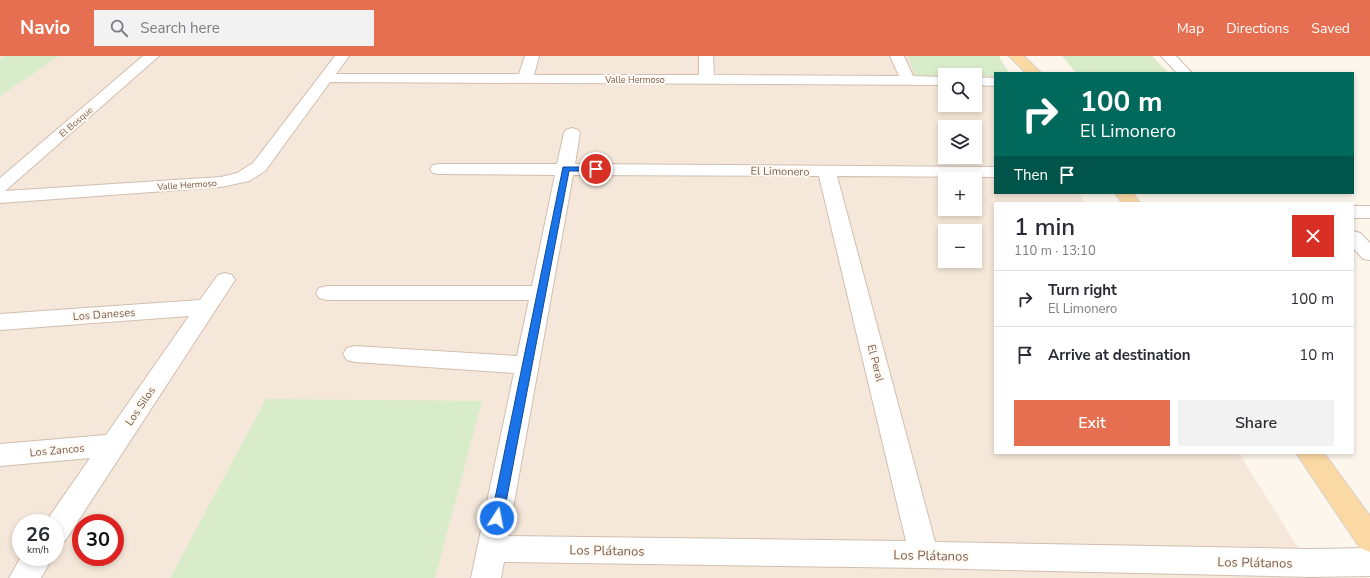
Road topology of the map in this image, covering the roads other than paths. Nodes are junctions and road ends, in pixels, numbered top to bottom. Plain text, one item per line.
1 (152, 56) edge
2 (342, 56) edge
3 (532, 56) edge
4 (706, 56) edge
5 (897, 56) edge
6 (1016, 56) edge
7 (1034, 56) edge
8 (1168, 56) edge
9 (1033, 72) edge
10 (1043, 72) edge
11 (1184, 72) edge
12 (325, 78) junction
13 (525, 79) junction
14 (707, 80) junction
15 (908, 81) junction
16 (938, 81) edge
17 (982, 81) edge
18 (994, 82) edge
19 (572, 133) dead end
20 (439, 169) dead end
21 (566, 169) junction
22 (827, 171) junction
23 (994, 172) edge
24 (0, 187) edge
25 (0, 197) edge
26 (1354, 212) edge
27 (1370, 212) edge
28 (1354, 238) edge
29 (1370, 254) edge
30 (225, 280) dead end
31 (327, 293) dead end
32 (542, 293) junction
33 (207, 306) junction
34 (0, 322) edge
35 (355, 354) dead end
36 (527, 365) junction
37 (113, 445) junction
38 (1310, 454) edge
39 (0, 455) edge
40 (64, 518) edge
41 (1370, 539) edge
42 (491, 549) junction
43 (924, 555) junction
44 (1370, 562) edge
45 (32, 566) edge
46 (24, 578) edge
47 (486, 578) edge

1 - 24 street, El Bosque
2 - 12 street, Valle Hermoso
3 - 13 street
4 - 14 street
5 - 15 street
6 - 9 main road
7 - 10 main road
8 - 11 street
12 - 13 street, Valle Hermoso
12 - 25 street, Valle Hermoso
13 - 14 street, Valle Hermoso
14 - 15 street, Valle Hermoso
15 - 16 street, Valle Hermoso
17 - 18 street
19 - 21 street
20 - 21 street, El Limonero
21 - 22 street, El Limonero
21 - 32 street
22 - 23 street, El Limonero
22 - 43 street, El Peral
26 - 27 street
28 - 29 street
30 - 33 street, Los Silos
31 - 32 street
32 - 36 street
33 - 34 street, Los Daneses
33 - 37 street, Los Silos
35 - 36 street
36 - 42 street
37 - 39 street, Los Zancos
37 - 40 street, Los Silos
38 - 41 main road
42 - 43 street, Los Plátanos
42 - 47 street
43 - 44 street, Los Plátanos
45 - 46 street

